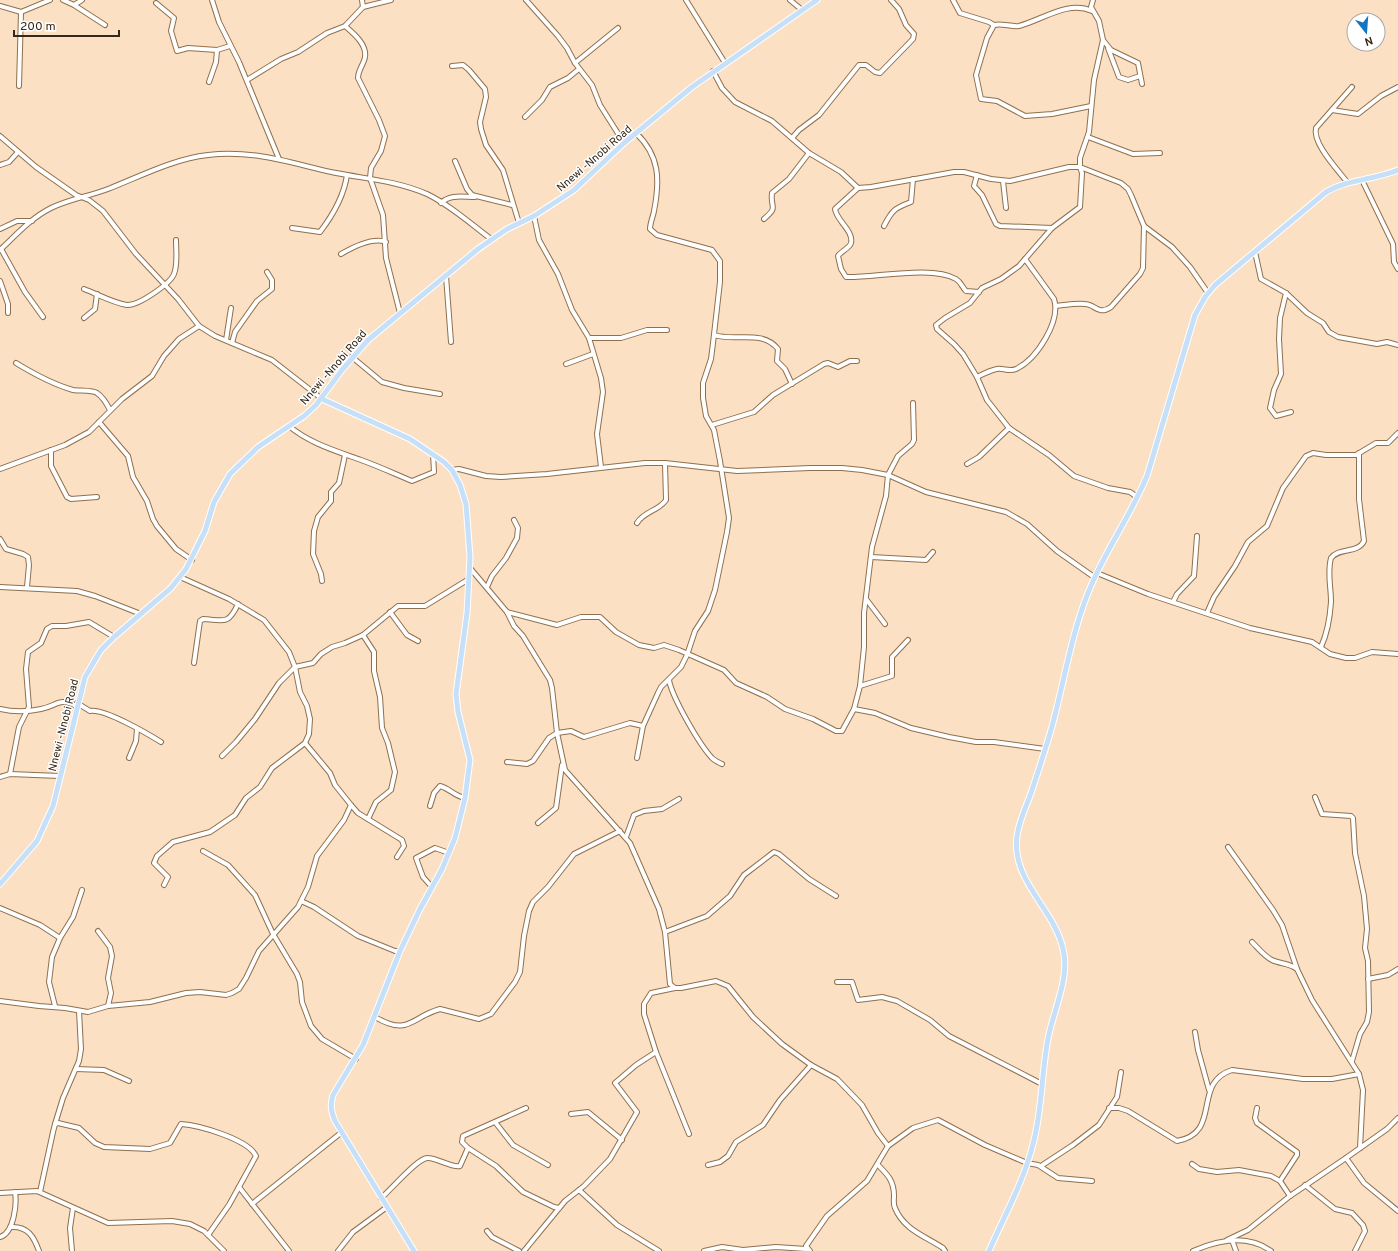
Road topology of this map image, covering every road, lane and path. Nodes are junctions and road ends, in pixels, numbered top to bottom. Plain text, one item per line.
1 (50, 0) edge
2 (63, 0) edge
3 (82, 0) edge
4 (212, 0) edge
5 (362, 0) edge
6 (391, 0) edge
7 (526, 0) edge
8 (686, 0) edge
9 (790, 0) edge
10 (817, 0) edge
11 (891, 0) edge
12 (953, 0) edge
13 (1082, 0) edge
14 (1093, 0) edge
15 (809, 2) edge
16 (156, 3) dead end
17 (74, 5) junction
18 (0, 6) edge
19 (1086, 6) junction
20 (363, 7) junction
21 (802, 10) junction
22 (21, 12) junction
23 (1092, 12) junction
24 (106, 25) dead end
25 (994, 25) junction
26 (345, 26) junction
27 (618, 28) dead end
28 (1103, 40) junction
29 (230, 46) junction
30 (1107, 46) junction
31 (217, 50) junction
32 (575, 63) junction
33 (725, 63) junction
34 (452, 66) dead end
35 (579, 69) junction
36 (713, 71) junction
37 (1140, 76) junction
38 (246, 80) junction
39 (210, 82) dead end
40 (1142, 84) dead end
41 (18, 86) dead end
42 (1352, 86) dead end
43 (1398, 87) edge
44 (1091, 106) junction
45 (1332, 110) junction
46 (525, 116) dead end
47 (636, 133) junction
48 (0, 136) edge
49 (1088, 137) junction
50 (792, 138) junction
51 (624, 143) junction
52 (18, 152) junction
53 (809, 153) junction
54 (1160, 153) dead end
55 (279, 159) junction
56 (455, 162) dead end
57 (0, 165) edge
58 (1080, 167) junction
59 (1398, 170) edge
60 (347, 175) junction
61 (977, 175) junction
62 (370, 178) junction
63 (913, 179) junction
64 (1362, 180) junction
65 (1003, 181) junction
66 (1347, 182) junction
67 (858, 188) junction
68 (475, 197) junction
69 (84, 198) junction
70 (441, 203) junction
71 (512, 205) junction
72 (1006, 208) dead end
73 (534, 216) junction
74 (764, 219) dead end
75 (32, 221) junction
76 (519, 223) junction
77 (884, 226) dead end
78 (1144, 226) junction
79 (292, 228) dead end
80 (1052, 228) junction
81 (0, 229) edge
82 (491, 239) junction
83 (176, 240) dead end
84 (386, 242) junction
85 (1, 250) edge
86 (1255, 252) junction
87 (341, 254) dead end
88 (1025, 259) junction
89 (1398, 269) edge
90 (267, 272) dead end
91 (446, 276) junction
92 (0, 281) edge
93 (164, 285) junction
94 (84, 289) dead end
95 (979, 292) junction
96 (1208, 293) junction
97 (1286, 293) junction
98 (97, 294) junction
99 (1056, 306) junction
100 (231, 308) dead end
101 (8, 313) dead end
102 (400, 313) junction
103 (43, 317) dead end
104 (84, 318) dead end
105 (199, 326) junction
106 (667, 330) dead end
107 (714, 335) junction
108 (589, 338) junction
109 (226, 340) junction
110 (451, 342) dead end
111 (232, 343) junction
112 (1398, 345) edge
113 (593, 354) junction
114 (352, 357) junction
115 (857, 361) dead end
116 (16, 363) dead end
117 (566, 364) dead end
118 (977, 377) junction
119 (792, 384) junction
120 (440, 394) dead end
121 (322, 399) junction
122 (913, 403) dead end
123 (110, 410) junction
124 (1291, 412) dead end
125 (99, 422) junction
126 (712, 425) junction
127 (289, 426) junction
128 (1009, 428) junction
129 (1398, 433) edge
130 (50, 450) junction
131 (1359, 453) junction
132 (433, 454) junction
133 (345, 456) junction
134 (665, 463) junction
135 (968, 464) dead end
136 (601, 467) junction
137 (0, 469) edge
138 (452, 470) junction
139 (721, 470) junction
140 (888, 475) junction
141 (97, 497) dead end
142 (1137, 497) junction
143 (514, 520) dead end
144 (637, 523) dead end
145 (1197, 536) dead end
146 (0, 540) edge
147 (933, 552) dead end
148 (871, 557) junction
149 (192, 560) junction
150 (470, 568) junction
151 (1096, 575) junction
152 (180, 578) junction
153 (469, 579) junction
154 (322, 581) dead end
155 (0, 587) edge
156 (27, 587) junction
157 (487, 587) junction
158 (866, 599) junction
159 (1173, 602) junction
160 (238, 604) junction
161 (390, 612) junction
162 (507, 612) junction
163 (1207, 613) junction
164 (141, 614) junction
165 (885, 624) dead end
166 (363, 635) junction
167 (114, 637) junction
168 (908, 640) dead end
169 (418, 641) dead end
170 (1321, 648) junction
171 (1398, 654) edge
172 (687, 655) junction
173 (194, 663) dead end
174 (295, 666) junction
175 (668, 680) junction
176 (860, 686) junction
177 (77, 705) junction
178 (0, 709) edge
179 (854, 709) junction
180 (28, 711) junction
181 (643, 726) junction
182 (137, 729) junction
183 (557, 732) junction
184 (161, 742) dead end
185 (305, 743) junction
186 (1045, 750) junction
187 (222, 756) dead end
188 (129, 758) dead end
189 (637, 758) dead end
190 (507, 762) dead end
191 (563, 764) junction
192 (722, 764) dead end
193 (10, 774) junction
194 (60, 776) junction
195 (0, 777) edge
196 (465, 798) junction
197 (1315, 798) dead end
198 (679, 800) dead end
199 (351, 805) junction
200 (430, 806) dead end
201 (368, 819) junction
202 (538, 823) dead end
203 (620, 831) junction
204 (626, 837) junction
205 (1228, 846) dead end
206 (203, 851) dead end
207 (449, 853) junction
208 (397, 857) dead end
209 (0, 884) edge
210 (164, 885) dead end
211 (432, 887) junction
212 (82, 890) dead end
213 (836, 896) dead end
214 (301, 901) junction
215 (0, 908) edge
216 (98, 931) dead end
217 (664, 932) junction
218 (273, 934) junction
219 (60, 938) junction
220 (1252, 942) dead end
221 (400, 950) junction
222 (1297, 969) junction
223 (1398, 969) edge
224 (1368, 979) junction
225 (837, 982) dead end
226 (675, 988) junction
227 (0, 1001) edge
228 (55, 1006) junction
229 (108, 1006) junction
230 (79, 1012) junction
231 (375, 1017) junction
232 (1195, 1032) dead end
233 (656, 1052) junction
234 (356, 1059) junction
235 (1352, 1061) junction
236 (811, 1065) junction
237 (76, 1069) junction
238 (1121, 1072) dead end
239 (1359, 1074) junction
240 (129, 1080) dead end
241 (1042, 1084) junction
242 (1210, 1090) junction
243 (526, 1108) dead end
244 (1108, 1108) junction
245 (1257, 1108) dead end
246 (571, 1114) dead end
247 (1398, 1118) edge
248 (495, 1122) junction
249 (55, 1124) junction
250 (342, 1132) junction
251 (689, 1134) dead end
252 (622, 1140) junction
253 (888, 1146) junction
254 (468, 1148) junction
255 (1360, 1148) junction
256 (1346, 1158) junction
257 (1027, 1163) junction
258 (1192, 1164) dead end
259 (548, 1165) dead end
260 (708, 1165) dead end
261 (878, 1165) junction
262 (1041, 1166) junction
263 (1092, 1181) dead end
264 (1280, 1181) junction
265 (1304, 1185) junction
266 (239, 1187) junction
267 (579, 1190) junction
268 (15, 1192) junction
269 (40, 1192) junction
270 (0, 1193) edge
271 (1290, 1196) junction
272 (381, 1198) junction
273 (252, 1204) junction
274 (387, 1207) junction
275 (73, 1208) junction
276 (560, 1208) junction
277 (1398, 1211) edge
278 (11, 1227) junction
279 (487, 1231) dead end
280 (208, 1235) junction
281 (0, 1237) edge
282 (1230, 1240) junction
283 (808, 1250) edge
284 (39, 1251) edge
285 (72, 1251) edge
286 (224, 1251) edge
287 (289, 1251) edge
288 (338, 1251) edge
289 (414, 1251) edge
290 (519, 1251) edge
291 (524, 1251) edge
292 (659, 1251) edge
293 (704, 1251) edge
294 (945, 1251) edge
295 (989, 1251) edge
296 (1193, 1251) edge
297 (1236, 1251) edge
298 (1271, 1251) edge
299 (1355, 1251) edge

1 - 22 street
2 - 17 street
3 - 17 street
4 - 29 street
5 - 20 street
6 - 20 street
7 - 32 street
8 - 33 street
9 - 21 street
10 - 15 main road, Nnewi -Nnobi Road
11 - 50 street
12 - 25 street
13 - 19 street
14 - 23 street
15 - 21 main road, Nnewi -Nnobi Road
16 - 31 street
17 - 24 street
18 - 22 street
19 - 23 street
19 - 25 street
20 - 26 street
21 - 33 main road, Nnewi -Nnobi Road
22 - 41 street
23 - 28 street
25 - 44 street
26 - 38 street
26 - 62 street
27 - 32 street
28 - 30 street
28 - 44 street
29 - 31 street
29 - 38 street
30 - 37 street
30 - 37 street
31 - 39 street
32 - 35 street
33 - 36 main road, Nnewi -Nnobi Road
34 - 71 street
35 - 46 street
35 - 51 street
36 - 47 main road, Nnewi -Nnobi Road
36 - 50 street
37 - 40 street
38 - 55 street
42 - 45 street
43 - 45 street
44 - 49 street
45 - 66 street
47 - 51 main road, Nnewi -Nnobi Road
47 - 107 street
48 - 52 street
49 - 54 street
49 - 58 street
50 - 53 street
51 - 73 main road, Nnewi -Nnobi Road
52 - 57 street
52 - 69 street
53 - 67 street
53 - 74 street
55 - 60 street
55 - 69 street
56 - 68 street
58 - 65 street
58 - 78 street
58 - 80 street
59 - 64 main road
60 - 62 street
60 - 79 street
61 - 63 street
61 - 65 street
61 - 80 street
62 - 70 street
62 - 84 street
63 - 67 street
63 - 77 street
64 - 66 main road
64 - 89 street
65 - 72 street
66 - 86 main road
67 - 95 street
68 - 70 street
68 - 71 street
69 - 75 street
69 - 93 street
70 - 82 street
71 - 76 street
73 - 76 main road, Nnewi -Nnobi Road
73 - 108 street
75 - 81 street
75 - 85 street
76 - 82 main road, Nnewi -Nnobi Road
78 - 96 street
78 - 99 street
80 - 88 street
82 - 91 main road, Nnewi -Nnobi Road
83 - 93 street
84 - 87 street
84 - 102 street
85 - 103 street
86 - 96 main road
86 - 97 street
88 - 95 street
88 - 99 street
90 - 111 street
91 - 102 main road, Nnewi -Nnobi Road
91 - 110 street
92 - 101 street
93 - 98 street
93 - 105 street
94 - 98 street
95 - 118 street
96 - 142 main road
97 - 112 street
97 - 124 street
98 - 104 street
99 - 118 street
100 - 109 street
102 - 114 main road, Nnewi -Nnobi Road
105 - 109 street
105 - 123 street
106 - 108 street
107 - 119 street
107 - 126 street
108 - 113 street
109 - 111 street
111 - 121 street
113 - 117 street
113 - 136 street
114 - 120 street
114 - 121 main road, Nnewi -Nnobi Road
115 - 119 street
116 - 123 street
118 - 128 street
119 - 126 street
121 - 127 main road, Nnewi -Nnobi Road
121 - 132 main road
122 - 140 street
123 - 125 street
125 - 130 street
125 - 149 street
126 - 139 street
127 - 133 street
127 - 149 main road, Nnewi -Nnobi Road
128 - 135 street
128 - 142 street
129 - 131 street
130 - 137 street
130 - 141 street
131 - 163 street
131 - 170 street
132 - 133 street
132 - 138 main road
133 - 154 street
134 - 136 street
134 - 139 street
134 - 144 street
136 - 138 street
138 - 150 main road
139 - 140 street
139 - 172 street
140 - 148 street
140 - 151 street
142 - 151 main road
143 - 157 street
145 - 159 street
146 - 156 street
147 - 148 street
148 - 158 street
149 - 152 main road, Nnewi -Nnobi Road
150 - 153 main road
150 - 157 street
151 - 159 street
151 - 186 main road
152 - 160 street
152 - 164 main road, Nnewi -Nnobi Road
153 - 161 street
153 - 196 main road
155 - 156 street
156 - 164 street
157 - 162 street
158 - 165 street
158 - 176 street
159 - 163 street
160 - 173 street
160 - 174 street
161 - 166 street
161 - 169 street
162 - 172 street
162 - 183 street
163 - 170 street
164 - 167 main road, Nnewi -Nnobi Road
166 - 174 street
166 - 201 street
167 - 177 main road, Nnewi -Nnobi Road
167 - 180 street
168 - 176 street
170 - 171 street
172 - 175 street
172 - 179 street
174 - 185 street
174 - 187 street
175 - 181 street
175 - 192 street
176 - 179 street
177 - 180 street
177 - 182 street
177 - 194 main road, Nnewi -Nnobi Road
178 - 180 street
179 - 186 street
180 - 193 street
181 - 183 street
181 - 189 street
182 - 184 street
182 - 188 street
183 - 190 street
183 - 191 street
185 - 199 street
185 - 210 street
186 - 241 main road
191 - 202 street
191 - 203 street
193 - 194 street
193 - 195 street
194 - 209 main road, Nnewi -Nnobi Road
196 - 200 street
196 - 207 main road
197 - 224 street
198 - 204 street
199 - 201 street
199 - 214 street
201 - 208 street
203 - 204 street
203 - 231 street
204 - 217 street
205 - 222 street
206 - 218 street
207 - 211 main road
207 - 211 street
211 - 221 main road
212 - 219 street
213 - 217 street
214 - 218 street
214 - 221 street
215 - 219 street
216 - 229 street
217 - 226 street
218 - 229 street
218 - 234 street
219 - 228 street
220 - 222 street
221 - 231 main road
222 - 235 street
223 - 224 street
224 - 235 street
225 - 241 street
226 - 233 street
226 - 236 street
227 - 228 street
228 - 230 street
229 - 230 street
230 - 237 street
231 - 234 main road
232 - 242 street
233 - 251 street
233 - 252 street
234 - 250 main road
235 - 239 street
236 - 253 street
236 - 260 street
237 - 240 street
237 - 249 street
238 - 244 street
239 - 242 street
239 - 255 street
241 - 257 main road
242 - 244 street
243 - 248 street
244 - 262 street
245 - 264 street
246 - 252 street
247 - 255 street
248 - 254 street
248 - 259 street
249 - 266 street
249 - 269 street
250 - 272 main road
250 - 273 street
252 - 267 street
253 - 257 street
253 - 261 street
254 - 272 street
254 - 276 street
255 - 256 street
256 - 265 street
256 - 277 street
257 - 262 street
257 - 295 main road
258 - 264 street
261 - 283 street
261 - 294 street
262 - 263 street
264 - 271 street
265 - 271 street
265 - 299 street
266 - 273 street
266 - 280 street
267 - 276 street
267 - 292 street
268 - 269 street
268 - 270 street
268 - 278 street
269 - 275 street
271 - 282 street
272 - 274 main road
273 - 287 street
274 - 288 street
274 - 289 main road
275 - 280 street
275 - 285 street
276 - 291 street
278 - 281 street
278 - 284 street
279 - 290 street
280 - 286 street
282 - 296 street
282 - 297 street
282 - 298 street
283 - 293 street

